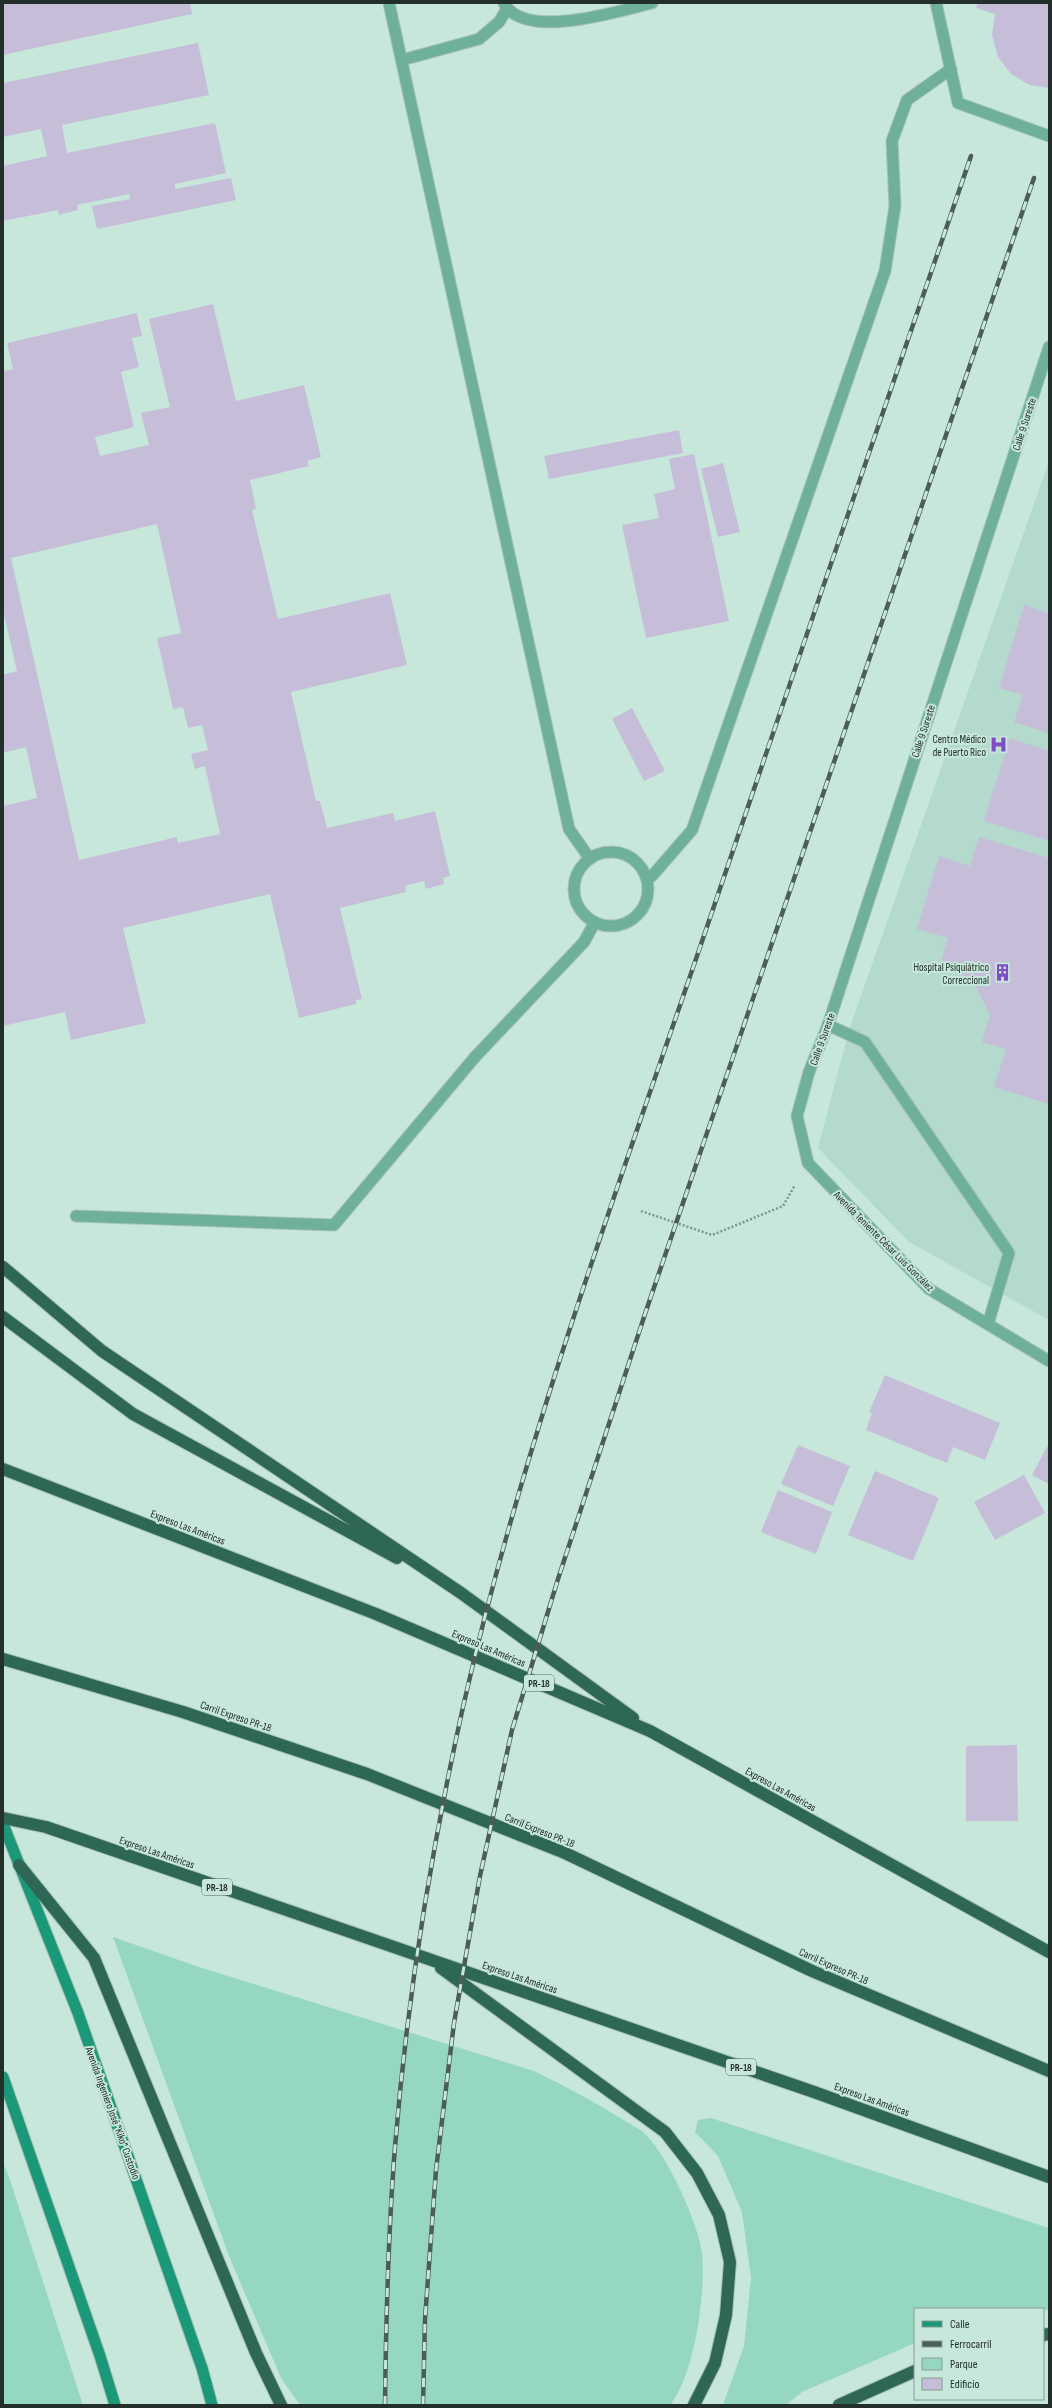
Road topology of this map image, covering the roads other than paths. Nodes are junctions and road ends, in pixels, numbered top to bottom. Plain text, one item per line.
1 (389, 3) edge
2 (652, 3) edge
3 (936, 3) edge
4 (505, 6) edge
5 (402, 60) junction
6 (950, 69) junction
7 (1049, 136) edge
8 (1049, 347) edge
9 (590, 858) junction
10 (646, 878) junction
11 (595, 922) junction
12 (828, 1025) junction
13 (808, 1163) joint
14 (76, 1216) dead end
15 (3, 1267) edge
16 (3, 1317) edge
17 (988, 1324) junction
18 (1049, 1361) edge
19 (3, 1469) edge
20 (461, 1593) junction
21 (3, 1659) edge
22 (650, 1731) junction
23 (3, 1818) edge
24 (3, 1824) edge
25 (19, 1865) junction
26 (1049, 1952) edge
27 (430, 1960) junction
28 (1049, 2071) edge
29 (3, 2077) edge
30 (1049, 2178) edge
31 (914, 2371) edge
32 (115, 2405) edge
33 (212, 2405) edge
34 (280, 2405) edge
35 (694, 2405) edge
36 (839, 2405) edge

1 - 5 street
2 - 4 street
3 - 6 street
4 - 5 street
5 - 9 street
6 - 7 street
6 - 10 street
8 - 12 street, Calle 9 Sureste
9 - 10 street
9 - 11 street
10 - 11 street
11 - 14 street
12 - 13 street, Calle 9 Sureste
12 - 17 street
13 - 17 street, Avenida Teniente César Luis González
15 - 20 highway
16 - 20 highway
17 - 18 street, Avenida Teniente César Luis González
19 - 22 highway, Expreso Las Américas / PR-18
20 - 22 highway
21 - 28 highway, Carril Expreso PR-18
22 - 26 highway, Expreso Las Américas / PR-18
23 - 27 highway, Expreso Las Américas / PR-18
24 - 25 main road, Avenida Ingeniero José "Kiko" Custodio
25 - 33 main road, Avenida Ingeniero José "Kiko" Custodio
25 - 34 highway
27 - 30 highway, Expreso Las Américas / PR-18
27 - 35 highway
29 - 32 main road
31 - 36 highway

